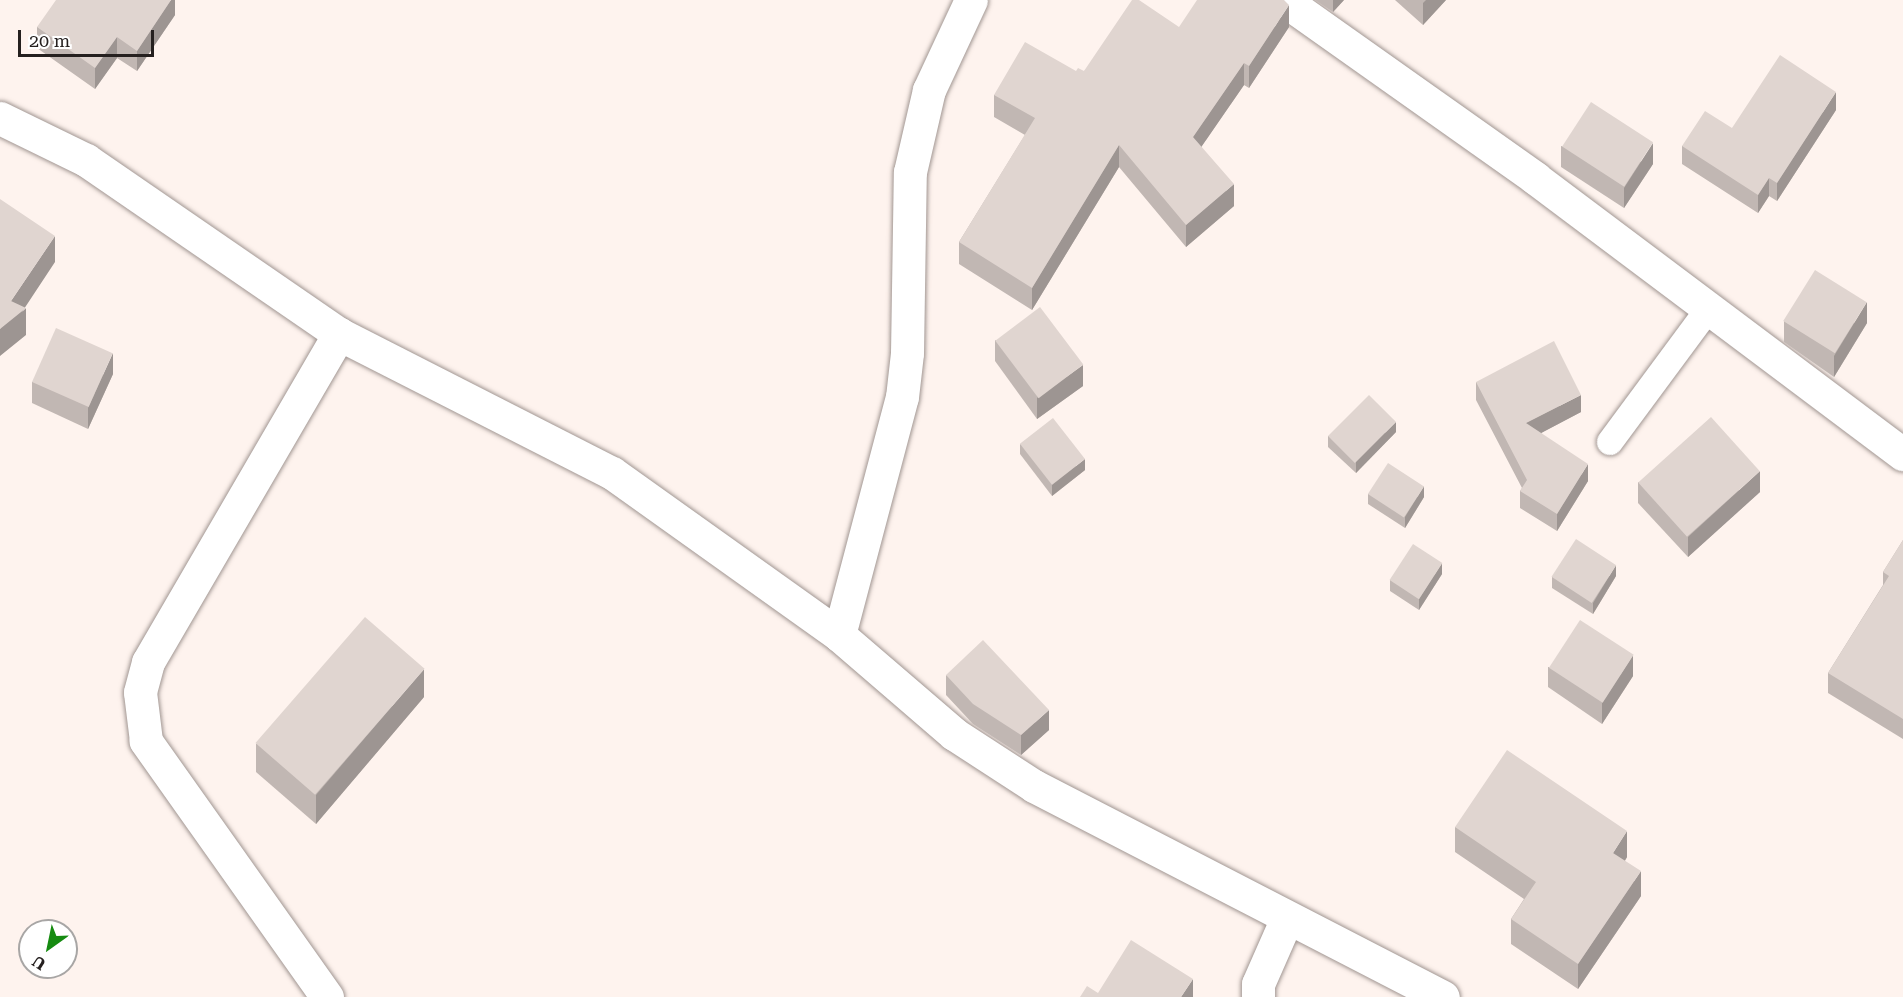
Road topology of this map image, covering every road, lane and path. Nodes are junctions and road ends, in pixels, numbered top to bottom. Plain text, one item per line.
1 (971, 0) edge
2 (1284, 0) edge
3 (0, 118) edge
4 (1707, 311) junction
5 (339, 334) junction
6 (1610, 442) dead end
7 (1903, 454) edge
8 (839, 635) junction
9 (1287, 918) junction
10 (327, 997) edge
11 (1258, 997) edge
12 (1443, 997) edge

1 - 8 street
2 - 4 street
3 - 5 street
4 - 6 lane
4 - 7 street
5 - 8 street
5 - 10 street
8 - 9 street
9 - 11 street
9 - 12 street

